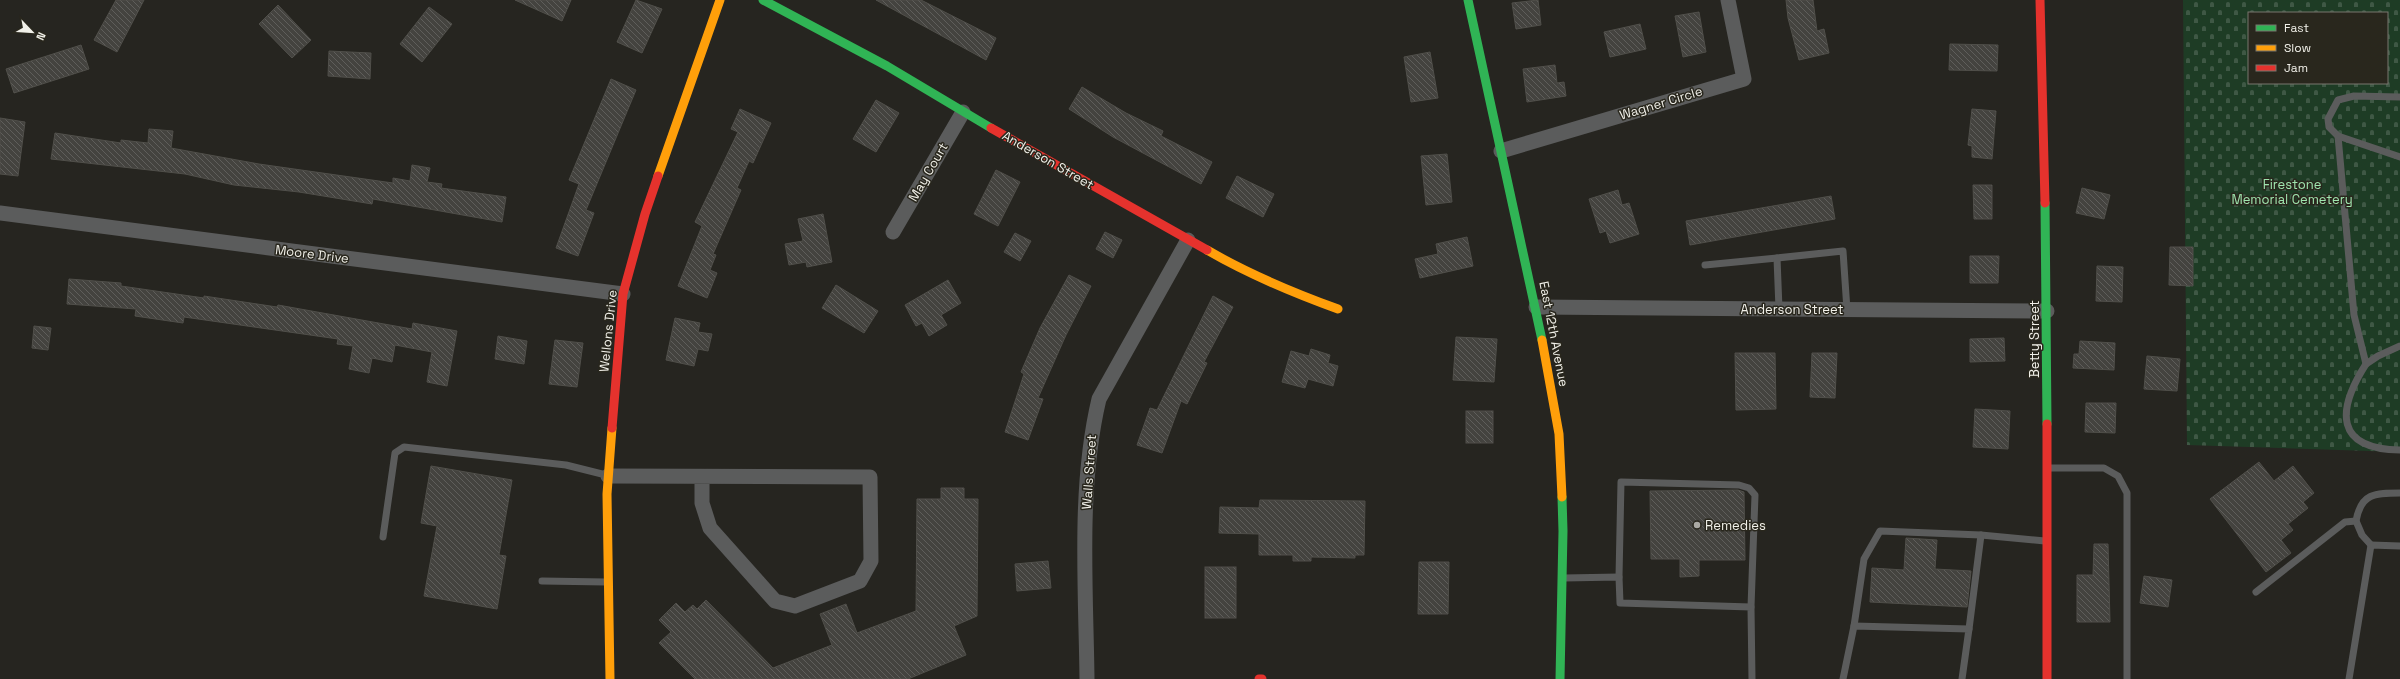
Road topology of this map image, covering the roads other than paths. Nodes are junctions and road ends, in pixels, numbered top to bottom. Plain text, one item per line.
1 (720, 0) edge
2 (763, 0) edge
3 (1468, 0) edge
4 (1728, 0) edge
5 (2040, 0) edge
6 (2400, 97) edge
7 (963, 112) junction
8 (2338, 136) junction
9 (1501, 151) junction
10 (2400, 157) edge
11 (0, 213) edge
12 (893, 232) dead end
13 (1188, 240) junction
14 (1777, 258) junction
15 (1705, 265) dead end
16 (623, 294) junction
17 (1536, 307) junction
18 (1338, 309) dead end
19 (1779, 309) junction
20 (1847, 310) junction
21 (2047, 311) junction
22 (2400, 346) edge
23 (2366, 364) junction
24 (2400, 450) edge
25 (2047, 468) junction
26 (608, 476) junction
27 (702, 477) junction
28 (2400, 493) edge
29 (2356, 521) junction
30 (1981, 535) junction
31 (383, 537) dead end
32 (2047, 541) junction
33 (2371, 545) junction
34 (2400, 546) edge
35 (1620, 577) junction
36 (1562, 578) junction
37 (542, 580) dead end
38 (608, 582) junction
39 (2256, 592) dead end
40 (1751, 607) junction
41 (1854, 626) junction
42 (1970, 629) junction
43 (610, 679) edge
44 (1087, 679) edge
45 (1560, 679) edge
46 (1752, 679) edge
47 (1843, 679) edge
48 (1962, 679) edge
49 (2047, 679) edge
50 (2127, 679) edge
51 (2349, 679) edge

1 - 16 street, Wellons Drive
2 - 7 street, Anderson Street
3 - 9 street, East 12th Avenue
4 - 9 street, Wagner Circle
5 - 21 street, Betty Street
6 - 8 lane
7 - 12 street, May Court
7 - 13 street, Anderson Street
8 - 10 lane
8 - 23 lane
9 - 17 street, East 12th Avenue
11 - 16 street, Moore Drive
13 - 18 street, Anderson Street
13 - 44 street, Walls Street
14 - 15 lane
14 - 19 lane
14 - 20 lane
16 - 26 street, Wellons Drive
17 - 19 street, Anderson Street
17 - 36 street, East 12th Avenue
19 - 20 street, Anderson Street
20 - 21 street, Anderson Street
21 - 25 street, Betty Street
22 - 23 lane
23 - 24 lane
25 - 32 street, Betty Street
25 - 50 lane
26 - 27 street
26 - 31 lane
26 - 38 street, Wellons Drive
27 - 27 street
28 - 29 lane
29 - 33 lane
29 - 39 lane
30 - 32 lane
30 - 41 lane
30 - 42 lane
32 - 49 street, Betty Street
33 - 34 lane
33 - 51 lane
35 - 36 lane
35 - 40 lane
35 - 40 lane
36 - 45 street, East 12th Avenue
37 - 38 lane
38 - 43 street, Wellons Drive
40 - 46 lane
41 - 42 lane
41 - 47 lane
42 - 48 lane

